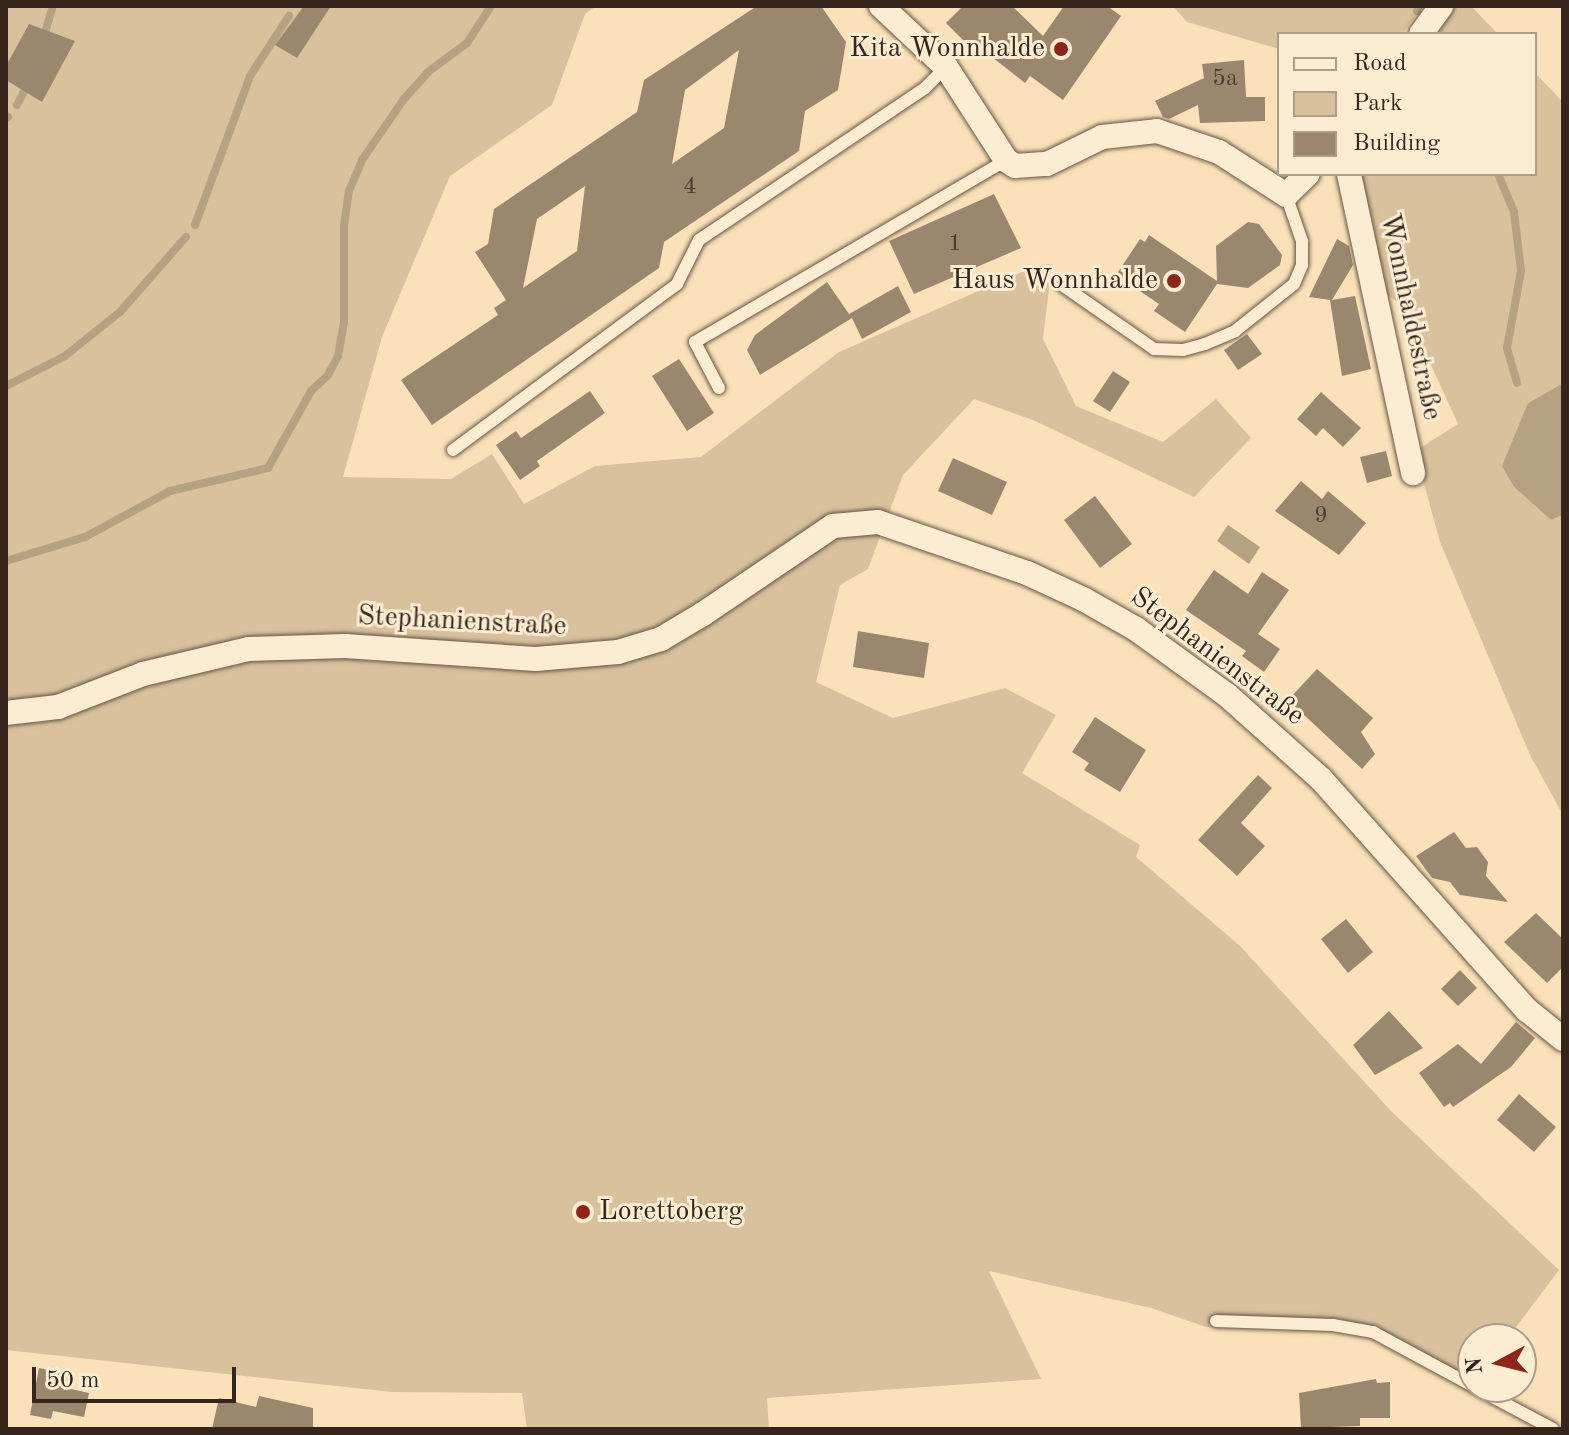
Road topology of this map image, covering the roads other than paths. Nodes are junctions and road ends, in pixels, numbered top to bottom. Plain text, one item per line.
1 (881, 6) edge
2 (1441, 6) edge
3 (1422, 32) edge
4 (946, 67) junction
5 (1006, 160) junction
6 (1306, 176) edge
7 (1349, 176) edge
8 (1286, 195) junction
9 (1062, 285) dead end
10 (719, 388) dead end
11 (453, 450) dead end
12 (1413, 473) dead end
13 (6, 713) edge
14 (1563, 1039) edge
15 (1216, 1321) dead end
16 (1457, 1378) edge
17 (1504, 1403) edge
18 (1553, 1429) edge

1 - 4 street
2 - 3 street
4 - 5 street
4 - 11 lane
5 - 8 street
5 - 10 lane
6 - 8 street
7 - 12 street, Wonnhaldestraße
8 - 9 lane
13 - 14 street, Stephanienstraße
15 - 16 lane
17 - 18 lane

